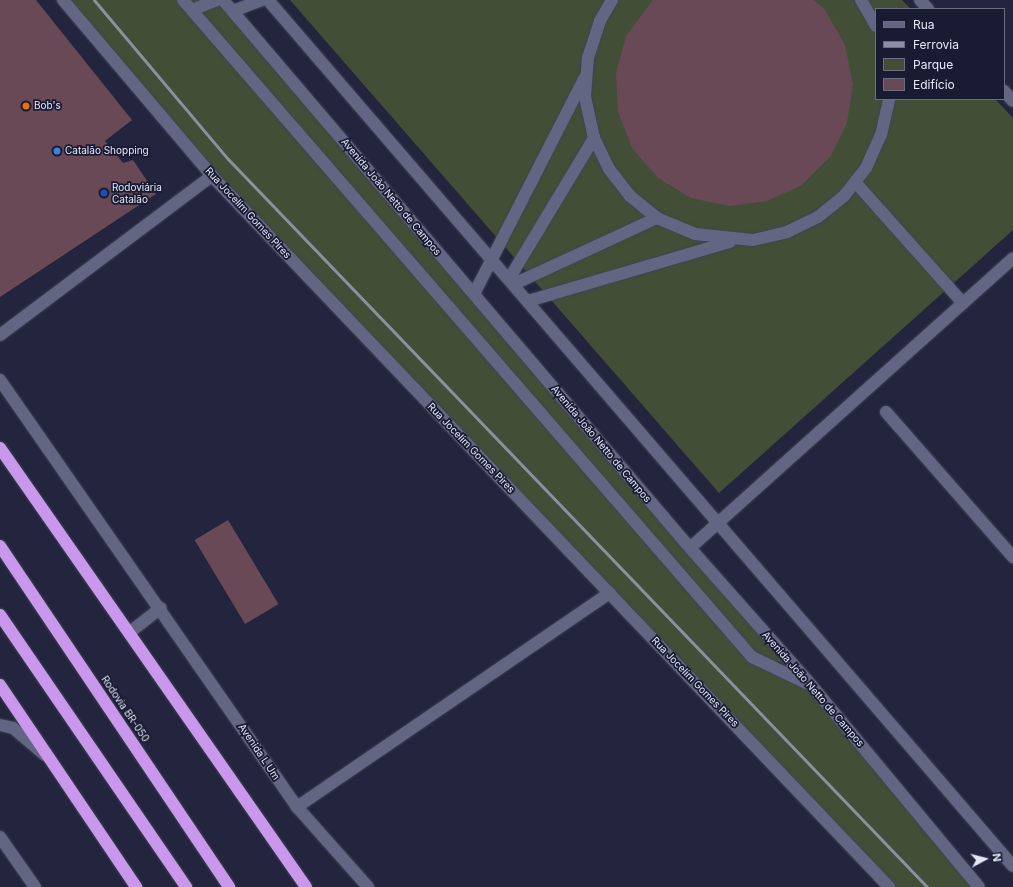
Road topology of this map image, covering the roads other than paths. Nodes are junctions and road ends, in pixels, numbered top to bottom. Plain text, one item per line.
1 (63, 0) edge
2 (183, 0) edge
3 (217, 0) edge
4 (223, 0) edge
5 (261, 0) edge
6 (268, 0) edge
7 (612, 0) edge
8 (861, 0) edge
9 (920, 0) edge
10 (927, 8) edge
11 (192, 10) junction
12 (233, 11) junction
13 (875, 24) edge
14 (585, 76) junction
15 (1005, 92) edge
16 (888, 100) edge
17 (1013, 101) edge
18 (594, 138) junction
19 (212, 176) junction
20 (856, 183) junction
21 (657, 218) junction
22 (737, 240) junction
23 (1013, 258) edge
24 (493, 260) junction
25 (511, 281) junction
26 (474, 294) junction
27 (528, 301) junction
28 (963, 303) junction
29 (0, 335) edge
30 (0, 380) edge
31 (886, 412) dead end
32 (0, 448) edge
33 (718, 520) junction
34 (0, 546) edge
35 (690, 548) junction
36 (1013, 557) edge
37 (610, 593) junction
38 (161, 608) junction
39 (0, 615) edge
40 (130, 632) junction
41 (0, 685) edge
42 (812, 686) junction
43 (0, 725) edge
44 (49, 759) junction
45 (297, 807) junction
46 (0, 837) edge
47 (1013, 866) edge
48 (35, 887) edge
49 (136, 887) edge
50 (186, 887) edge
51 (229, 887) edge
52 (306, 887) edge
53 (368, 887) edge
54 (889, 887) edge
55 (979, 887) edge

1 - 19 street, Rua Jocelim Gomes Pires
2 - 11 street
3 - 11 street
4 - 12 street, Avenida João Netto de Campos
5 - 12 street
6 - 24 street
7 - 14 street
8 - 13 street
9 - 10 street
11 - 42 street
12 - 26 street, Avenida João Netto de Campos
14 - 18 street
14 - 24 street
15 - 17 street
16 - 20 street
18 - 21 street
18 - 25 street
19 - 29 street
19 - 37 street, Rua Jocelim Gomes Pires
20 - 22 street
20 - 28 street
21 - 22 street
21 - 25 street
22 - 27 street
23 - 28 street
24 - 25 street
24 - 26 street
25 - 27 street
26 - 35 street, Avenida João Netto de Campos
27 - 33 street
28 - 33 street
30 - 38 street, Avenida L Um
31 - 36 street
32 - 40 highway
33 - 35 street
33 - 47 street
34 - 51 highway, Rodovia BR-050
35 - 42 street, Avenida João Netto de Campos
37 - 45 street
37 - 54 street, Rua Jocelim Gomes Pires
38 - 40 street
38 - 45 street, Avenida L Um
39 - 50 highway
40 - 52 highway
41 - 44 highway
42 - 55 street, Avenida João Netto de Campos
43 - 44 street
44 - 49 highway
45 - 53 street, Avenida L Um
46 - 48 street

